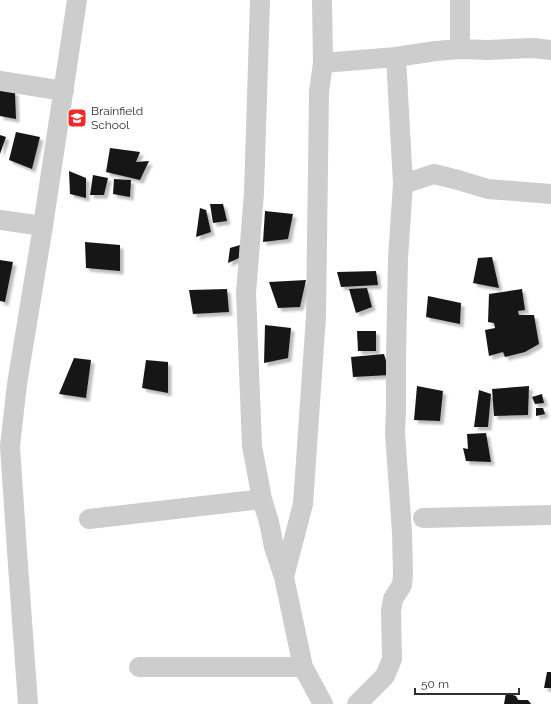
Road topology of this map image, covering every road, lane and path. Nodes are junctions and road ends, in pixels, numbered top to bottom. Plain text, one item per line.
1 (77, 0) edge
2 (260, 0) edge
3 (322, 0) edge
4 (460, 0) edge
5 (460, 49) junction
6 (551, 50) edge
7 (396, 56) junction
8 (324, 63) junction
9 (0, 81) edge
10 (64, 91) junction
11 (403, 184) junction
12 (551, 194) edge
13 (0, 220) edge
14 (43, 226) junction
15 (8, 382) edge
16 (262, 499) junction
17 (551, 515) edge
18 (423, 518) dead end
19 (89, 520) dead end
20 (284, 577) junction
21 (139, 666) dead end
22 (303, 667) junction
23 (28, 704) edge
24 (323, 704) edge
25 (357, 704) edge

1 - 10 street
2 - 16 street
3 - 8 street
4 - 5 street
5 - 6 street
5 - 7 street
7 - 8 street
7 - 11 street
8 - 20 street
9 - 10 street
10 - 14 street
11 - 12 street
11 - 25 street
13 - 14 street
14 - 15 street
15 - 23 street
16 - 19 street
16 - 20 street
17 - 18 street
20 - 22 street
21 - 22 street
22 - 24 street

